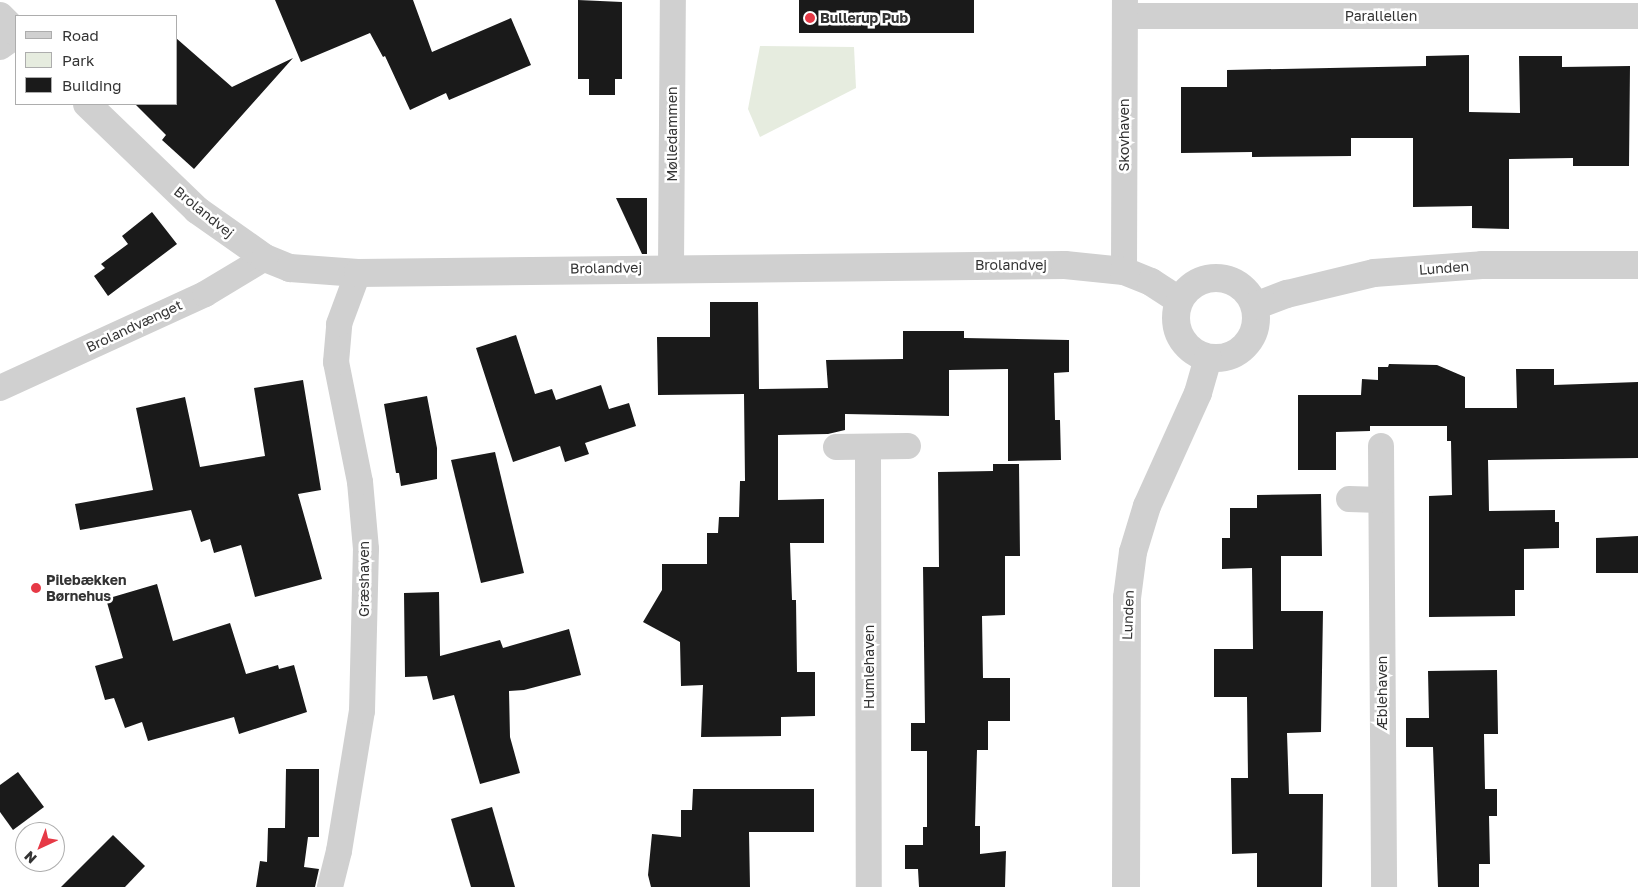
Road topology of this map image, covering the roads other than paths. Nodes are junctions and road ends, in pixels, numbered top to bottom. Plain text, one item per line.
1 (673, 0) edge
2 (1125, 8) edge
3 (0, 16) edge
4 (1638, 16) edge
5 (15, 31) edge
6 (15, 37) edge
7 (0, 47) edge
8 (88, 105) edge
9 (265, 258) junction
10 (1638, 265) edge
11 (671, 267) junction
12 (1124, 271) junction
13 (358, 273) junction
14 (1179, 300) junction
15 (1255, 306) junction
16 (1208, 358) junction
17 (0, 388) edge
18 (908, 446) dead end
19 (1381, 446) dead end
20 (836, 447) dead end
21 (868, 447) junction
22 (1349, 499) dead end
23 (1381, 500) junction
24 (330, 887) edge
25 (869, 887) edge
26 (1126, 887) edge
27 (1384, 887) edge

1 - 11 street, Mølledammen
2 - 4 street, Parallellen
2 - 12 street, Skovhaven
3 - 5 street
6 - 7 street
8 - 9 street, Brolandvej
9 - 13 street, Brolandvej
9 - 17 street, Brolandvænget
10 - 15 street, Lunden
11 - 12 street, Brolandvej
11 - 13 street, Brolandvej
12 - 14 street, Brolandvej
13 - 24 street, Græshaven
14 - 15 street
14 - 16 street
15 - 16 street
16 - 26 street, Lunden
18 - 21 street
19 - 23 street, Æblehaven
20 - 21 street
21 - 25 street, Humlehaven
22 - 23 street
23 - 27 street, Æblehaven

